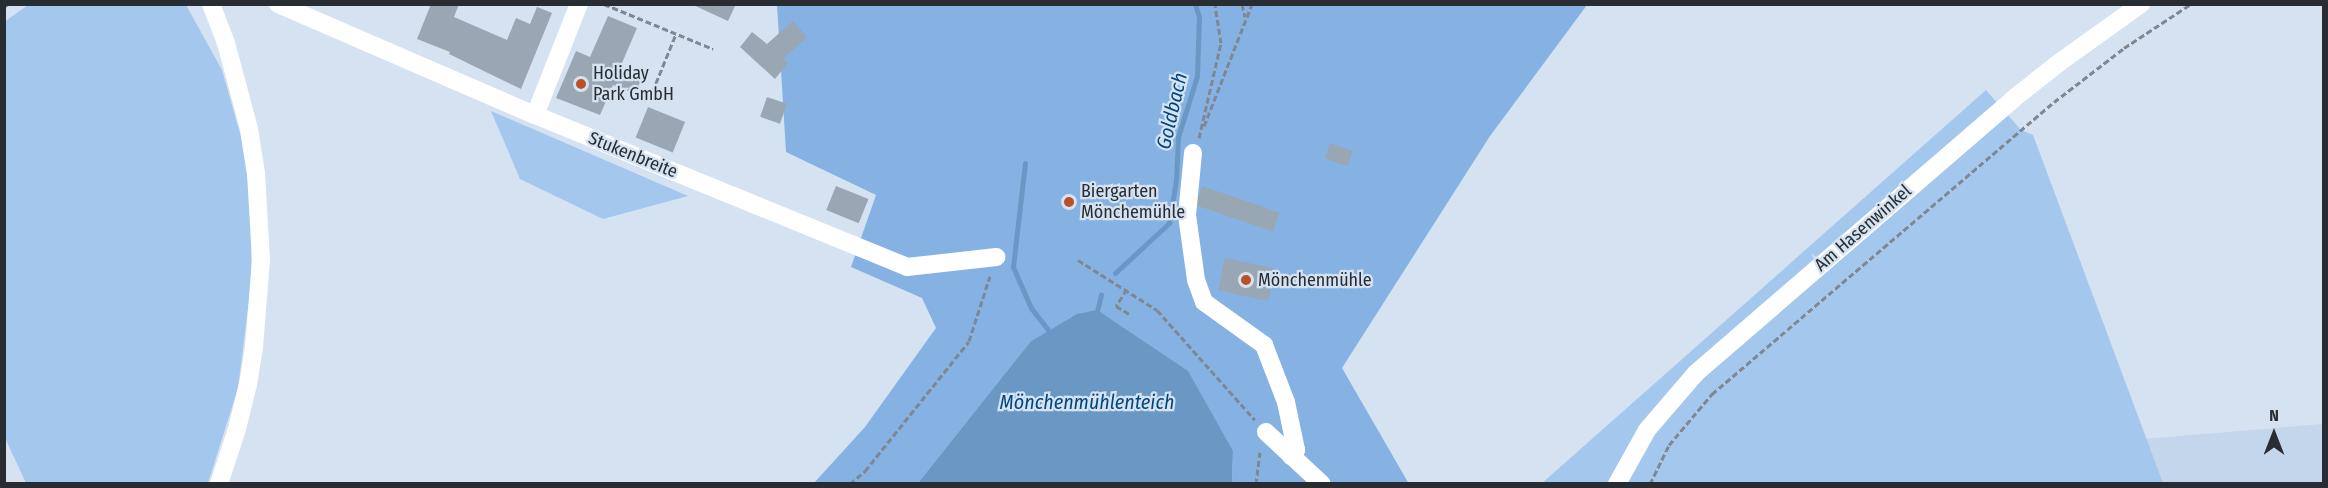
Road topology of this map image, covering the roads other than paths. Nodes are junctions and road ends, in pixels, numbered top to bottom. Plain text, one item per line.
1 (210, 4) edge
2 (278, 4) edge
3 (579, 4) edge
4 (2141, 4) edge
5 (535, 115) junction
6 (1193, 153) dead end
7 (996, 257) road end
8 (1266, 432) road end
9 (1291, 456) junction
10 (219, 483) edge
11 (1322, 483) edge
12 (1617, 483) edge

1 - 10 street
2 - 5 street, Stukenbreite
3 - 5 street
4 - 12 street, Am Hasenwinkel
5 - 7 street, Stukenbreite
6 - 9 street
8 - 9 street
9 - 11 street

